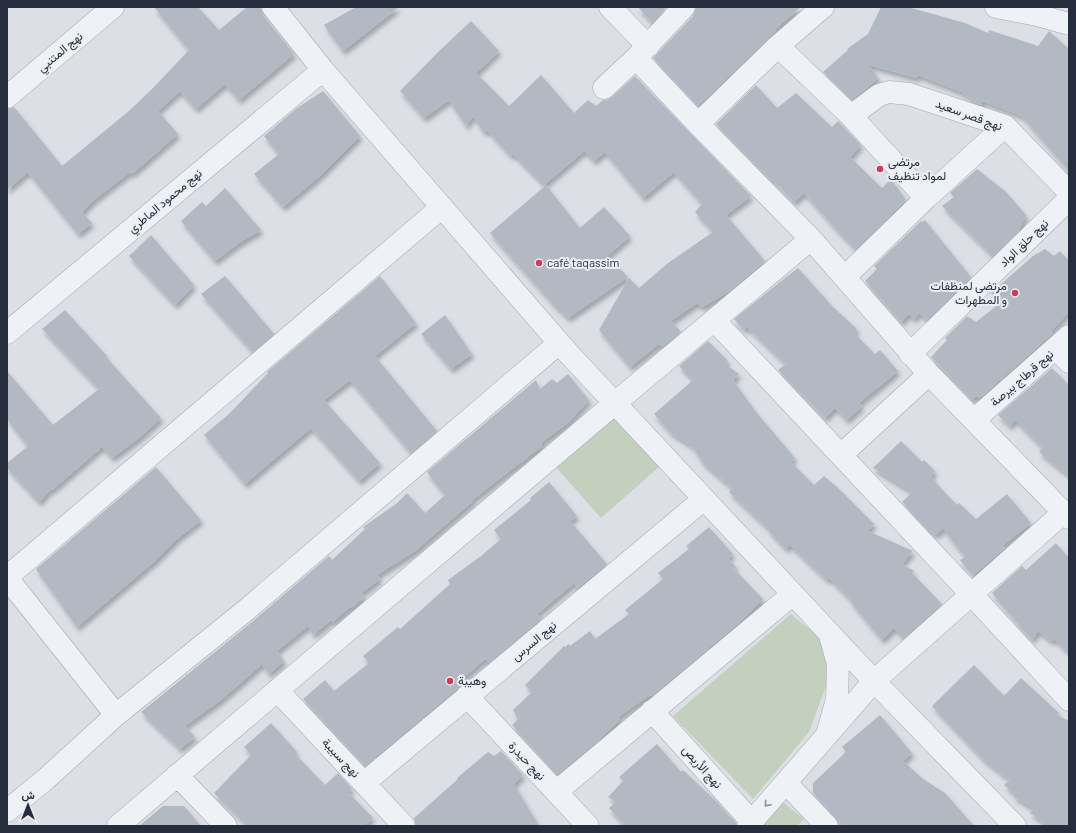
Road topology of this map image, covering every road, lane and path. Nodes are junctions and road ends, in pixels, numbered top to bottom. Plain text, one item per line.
1 (113, 7) edge
2 (273, 7) edge
3 (610, 7) edge
4 (684, 7) edge
5 (823, 7) edge
6 (996, 7) edge
7 (1069, 24) edge
8 (778, 46) junction
9 (642, 52) junction
10 (323, 70) junction
11 (604, 88) dead end
12 (7, 97) edge
13 (851, 116) junction
14 (698, 124) junction
15 (1005, 126) junction
16 (1069, 192) edge
17 (926, 198) junction
18 (1069, 200) edge
19 (442, 208) junction
20 (811, 239) junction
21 (845, 277) junction
22 (714, 320) junction
23 (7, 333) edge
24 (559, 343) junction
25 (1064, 349) edge
26 (910, 354) junction
27 (929, 374) junction
28 (615, 403) junction
29 (974, 420) junction
30 (841, 455) junction
31 (704, 499) junction
32 (1066, 515) edge
33 (7, 577) edge
34 (793, 594) junction
35 (972, 594) junction
36 (830, 634) junction
37 (874, 681) junction
38 (277, 690) junction
39 (467, 696) junction
40 (1069, 700) edge
41 (652, 711) junction
42 (116, 715) junction
43 (826, 736) junction
44 (176, 775) junction
45 (364, 782) junction
46 (786, 783) junction
47 (556, 792) junction
48 (7, 811) edge
49 (750, 824) edge
50 (823, 825) edge
51 (118, 826) edge
52 (226, 826) edge
53 (404, 826) edge
54 (588, 826) edge
55 (1015, 826) edge

1 - 12 street, نهج المتنبي
2 - 10 street
3 - 9 street
4 - 9 street
5 - 8 street
6 - 7 street
8 - 13 street
8 - 14 street
9 - 11 street
9 - 14 street
10 - 19 street
10 - 23 street, نهج محمود الماطري
13 - 15 street, نهج قصر سعيد
13 - 17 street
14 - 20 street
15 - 16 street, نهج قصر سعيد
15 - 17 street
17 - 21 street
18 - 26 street, نهج حلق الواد
19 - 24 street
19 - 33 street
20 - 21 street
20 - 22 street
21 - 26 street
22 - 28 street
22 - 30 street
24 - 28 street
24 - 42 street
25 - 29 street, نهج قرطاج بيرصة
26 - 27 street
27 - 29 street
27 - 30 street
28 - 31 street
28 - 38 street
29 - 32 street
30 - 35 street
31 - 34 street
31 - 39 street, نهج السرس
32 - 35 street
33 - 42 street
34 - 36 street
34 - 41 street
35 - 37 street
35 - 40 street
36 - 37 street
36 - 43 street
37 - 43 street
37 - 55 street
38 - 44 street
38 - 45 street, نهج سبيبة
39 - 45 street, نهج السرس
39 - 47 street, نهج حيدرة
41 - 47 street
41 - 49 street, نهج الأريص
42 - 48 street
43 - 46 street
44 - 51 street
44 - 52 street
45 - 53 street, نهج سبيبة
46 -> 49 street
46 - 50 street
47 - 54 street, نهج حيدرة

